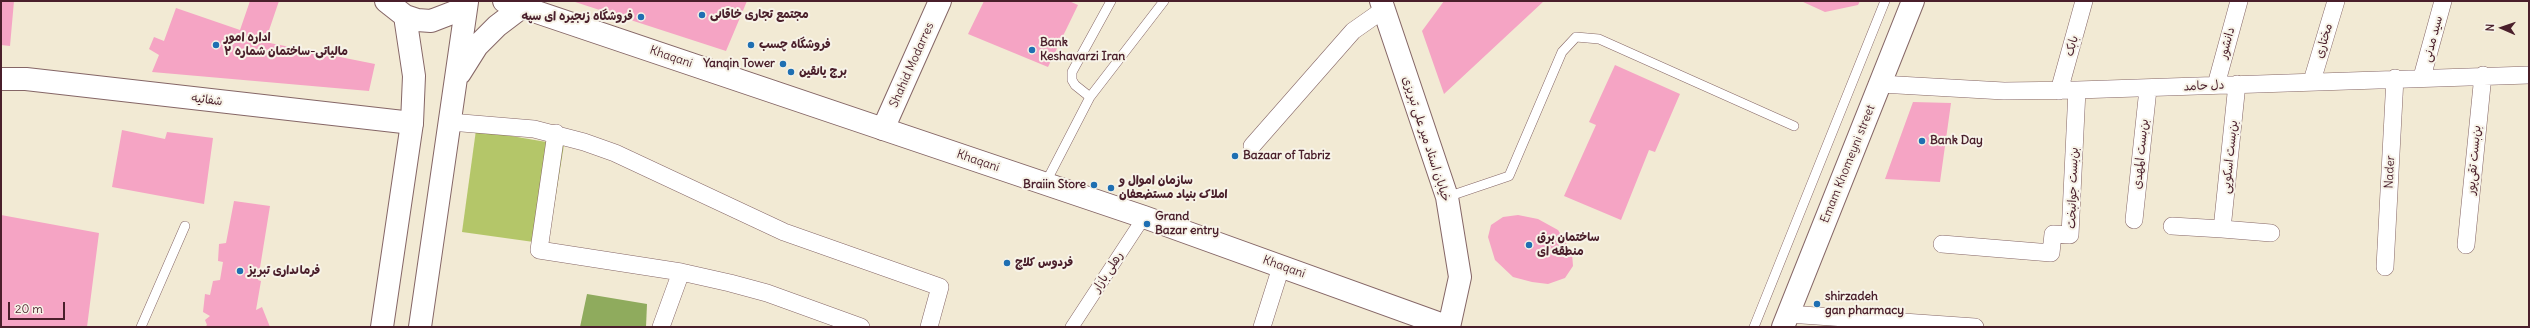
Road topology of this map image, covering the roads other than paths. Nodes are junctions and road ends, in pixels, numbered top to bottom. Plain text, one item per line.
1 (386, 1) edge
2 (467, 1) edge
3 (940, 1) edge
4 (1111, 1) edge
5 (1164, 1) edge
6 (1885, 1) edge
7 (1913, 1) edge
8 (2084, 1) edge
9 (2238, 1) edge
10 (2336, 1) edge
11 (2443, 1) edge
12 (513, 4) edge
13 (1382, 6) edge
14 (404, 16) junction
15 (2483, 75) junction
16 (2529, 75) edge
17 (2422, 77) junction
18 (2394, 78) junction
19 (1, 79) edge
20 (455, 81) junction
21 (2312, 81) junction
22 (1880, 84) junction
23 (2237, 84) junction
24 (2216, 85) junction
25 (2148, 89) junction
26 (2059, 90) junction
27 (2077, 90) junction
28 (1090, 97) junction
29 (450, 122) junction
30 (412, 123) junction
31 (1794, 126) dead end
32 (883, 129) junction
33 (556, 132) junction
34 (1252, 146) dead end
35 (1045, 184) junction
36 (1447, 197) junction
37 (1144, 217) junction
38 (2134, 220) dead end
39 (185, 226) dead end
40 (2172, 226) dead end
41 (2222, 230) junction
42 (2271, 233) dead end
43 (1942, 244) dead end
44 (2466, 245) dead end
45 (1282, 267) junction
46 (2385, 267) dead end
47 (681, 272) junction
48 (1786, 321) edge
49 (1937, 325) edge
50 (141, 327) edge
51 (382, 327) edge
52 (420, 327) edge
53 (661, 327) edge
54 (861, 327) edge
55 (929, 327) edge
56 (1072, 327) edge
57 (1262, 327) edge
58 (1449, 327) edge
59 (1754, 327) edge
60 (1975, 327) edge

1 - 14 main road
2 - 14 main road
2 - 20 main road
3 - 32 main road, Shahid Modarres
4 - 28 lane
5 - 28 lane
6 - 59 lane
7 - 22 main road, Emam Khomeyni street
8 - 26 street, بابک
9 - 24 street, دانشور
10 - 21 street, مختاری
11 - 17 street, سید مدنی
12 - 20 main road
12 - 32 main road, Khaqani
13 - 34 street
13 - 36 main road, خیابان استاد میر علی تبریزی
14 - 30 main road
15 - 16 street, دل حامد
15 - 17 street, دل حامد
15 - 44 street, بن‌بست تقی‌پور
17 - 18 street, دل حامد
18 - 21 street, دل حامد
18 - 46 street, Nader
19 - 30 main road, شفائیه
20 - 29 main road
21 - 23 street, دل حامد
22 - 26 street, دل حامد
22 - 48 main road, Emam Khomeyni street
23 - 24 street, دل حامد
23 - 41 street, بن‌بست اسکویی
24 - 25 street, دل حامد
25 - 27 street, دل حامد
25 - 38 street, بن‌بست المهدی
26 - 27 street, دل حامد
27 - 43 street, بن‌بست جوانبخت
28 - 35 lane
29 - 33 street
29 - 52 main road
30 - 51 main road
31 - 36 lane
32 - 35 main road, Khaqani
33 - 47 street
33 - 55 street
35 - 37 main road, Khaqani
36 - 58 main road, خیابان استاد میر علی تبریزی
37 - 45 main road, Khaqani
37 - 56 street, رهلی بازار
39 - 50 lane
40 - 41 street
41 - 42 street
45 - 57 street
45 - 58 main road, Khaqani
47 - 53 street
47 - 54 street
48 - 49 street
49 - 60 street

